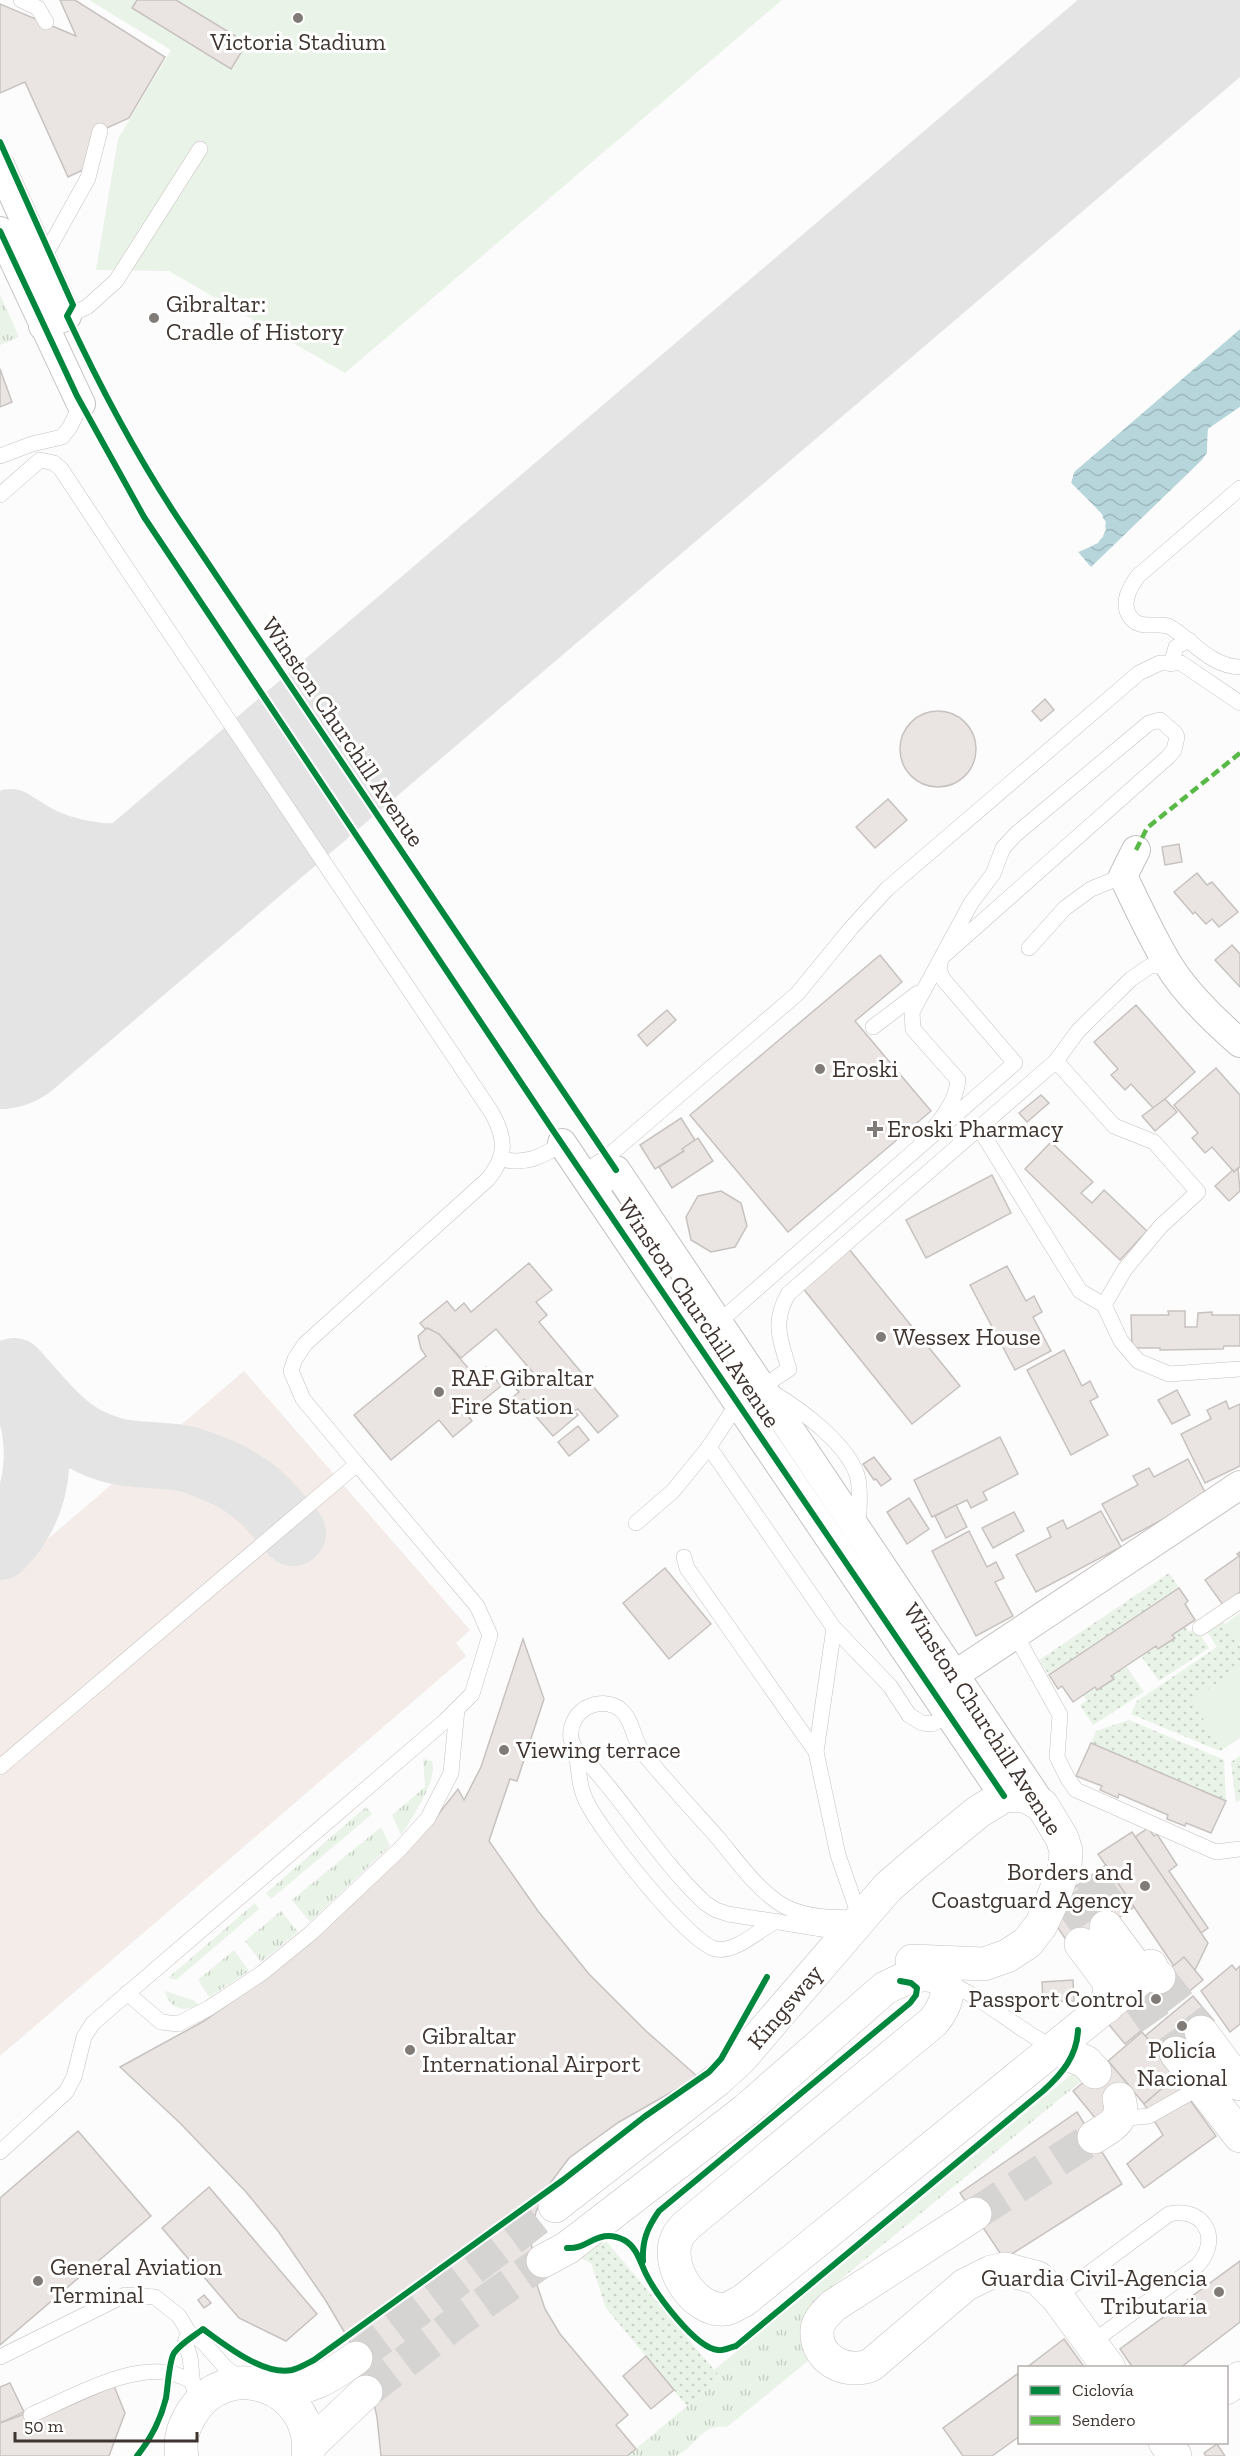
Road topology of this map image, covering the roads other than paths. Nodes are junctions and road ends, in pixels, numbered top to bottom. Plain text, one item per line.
1 (21, 0) edge
2 (46, 22) dead end
3 (100, 131) dead end
4 (200, 149) dead end
5 (0, 165) edge
6 (0, 231) edge
7 (43, 259) junction
8 (55, 321) junction
9 (81, 404) joint
10 (0, 456) edge
11 (1240, 488) edge
12 (0, 495) edge
13 (1189, 640) junction
14 (1172, 663) junction
15 (1240, 667) edge
16 (1240, 703) edge
17 (1136, 850) dead end
18 (1123, 876) junction
19 (1029, 948) dead end
20 (941, 958) junction
21 (1169, 966) junction
22 (950, 987) junction
23 (921, 991) junction
24 (873, 1027) dead end
25 (1240, 1042) edge
26 (1056, 1061) junction
27 (958, 1080) junction
28 (987, 1089) junction
29 (979, 1128) junction
30 (562, 1143) joint
31 (919, 1147) junction
32 (501, 1158) junction
33 (587, 1180) junction
34 (1104, 1305) junction
35 (719, 1322) junction
36 (1240, 1369) edge
37 (762, 1387) junction
38 (738, 1403) junction
39 (709, 1447) junction
40 (357, 1464) junction
41 (1240, 1485) edge
42 (636, 1523) dead end
43 (684, 1557) dead end
44 (1240, 1601) edge
45 (834, 1628) junction
46 (1200, 1628) dead end
47 (1015, 1634) junction
48 (956, 1675) junction
49 (932, 1691) junction
50 (457, 1709) junction
51 (949, 1715) junction
52 (576, 1750) junction
53 (816, 1752) junction
54 (0, 1767) edge
55 (1004, 1796) junction
56 (1042, 1804) junction
57 (1240, 1849) edge
58 (860, 1918) junction
59 (776, 1922) junction
60 (1027, 1943) joint
61 (834, 1949) junction
62 (940, 1980) junction
63 (1138, 1985) junction
64 (127, 1994) junction
65 (1201, 2032) tunnel mouth
66 (1054, 2048) junction
67 (1176, 2053) tunnel mouth
68 (1095, 2072) dead end
69 (1228, 2075) edge
70 (1110, 2119) dead end
71 (1240, 2136) edge
72 (0, 2152) edge
73 (555, 2206) tunnel mouth
74 (975, 2214) tunnel mouth
75 (1057, 2297) junction
76 (189, 2333) junction
77 (1100, 2355) edge
78 (0, 2357) edge
79 (356, 2358) tunnel mouth
80 (1240, 2378) edge
81 (260, 2386) junction
82 (1228, 2387) edge
83 (366, 2392) tunnel mouth
84 (80, 2394) junction
85 (193, 2398) junction
86 (67, 2406) dead end
87 (31, 2415) dead end
88 (309, 2450) edge
89 (180, 2455) edge

1 - 2 lane
3 - 7 lane
4 - 8 lane
5 - 7 street
6 - 8 street
7 - 8 street
8 - 9 street
9 - 10 lane
11 - 13 lane
12 - 32 lane
13 - 14 lane
13 - 15 lane
14 - 16 lane
14 - 33 lane
17 - 18 street
18 - 19 lane
18 - 21 street
20 - 20 lane
20 - 22 lane
20 - 23 lane
21 - 25 street
21 - 26 lane
22 - 23 lane
22 - 28 lane
23 - 24 lane
23 - 27 lane
26 - 29 lane
26 - 34 lane
27 - 28 lane
27 - 31 lane
28 - 31 lane
29 - 34 lane
29 - 37 lane
30 - 32 lane
30 - 33 street, Winston Churchill Avenue
31 - 35 lane
32 - 40 lane
33 - 35 street, Winston Churchill Avenue
33 - 38 street, Winston Churchill Avenue
34 - 36 lane
35 - 37 street, Winston Churchill Avenue
37 - 38 lane
37 - 48 street, Winston Churchill Avenue
38 - 39 lane
38 - 49 street, Winston Churchill Avenue
39 - 42 lane
39 - 45 lane
40 - 50 lane
40 - 54 lane
41 - 47 street
43 - 53 lane
44 - 46 lane
45 - 51 lane
45 - 53 lane
47 - 48 street
47 - 57 lane
48 - 49 street
48 - 56 street, Winston Churchill Avenue
49 - 51 street, Winston Churchill Avenue
50 - 64 lane
50 - 64 lane
51 - 55 street, Winston Churchill Avenue
52 - 58 lane
52 - 59 lane
52 - 59 lane
53 - 58 lane
55 - 56 highway
55 - 58 highway, Kingsway
56 - 60 highway, Winston Churchill Avenue
58 - 61 highway, Kingsway
59 - 61 lane
60 - 62 highway, Kingsway
61 - 73 highway, Kingsway
62 - 66 lane
62 - 66 highway
63 - 63 highway
63 - 66 highway
64 - 72 lane
65 - 69 highway
66 - 68 highway
67 - 69 highway
69 - 70 lane
69 - 71 highway
74 - 75 highway
75 - 77 highway
75 - 77 lane
76 - 78 lane
76 - 81 lane
76 - 85 lane
79 - 81 highway
80 - 82 highway
81 - 85 highway
81 - 88 highway
83 - 88 highway
84 - 85 lane
84 - 86 lane
84 - 87 lane
85 - 89 highway

